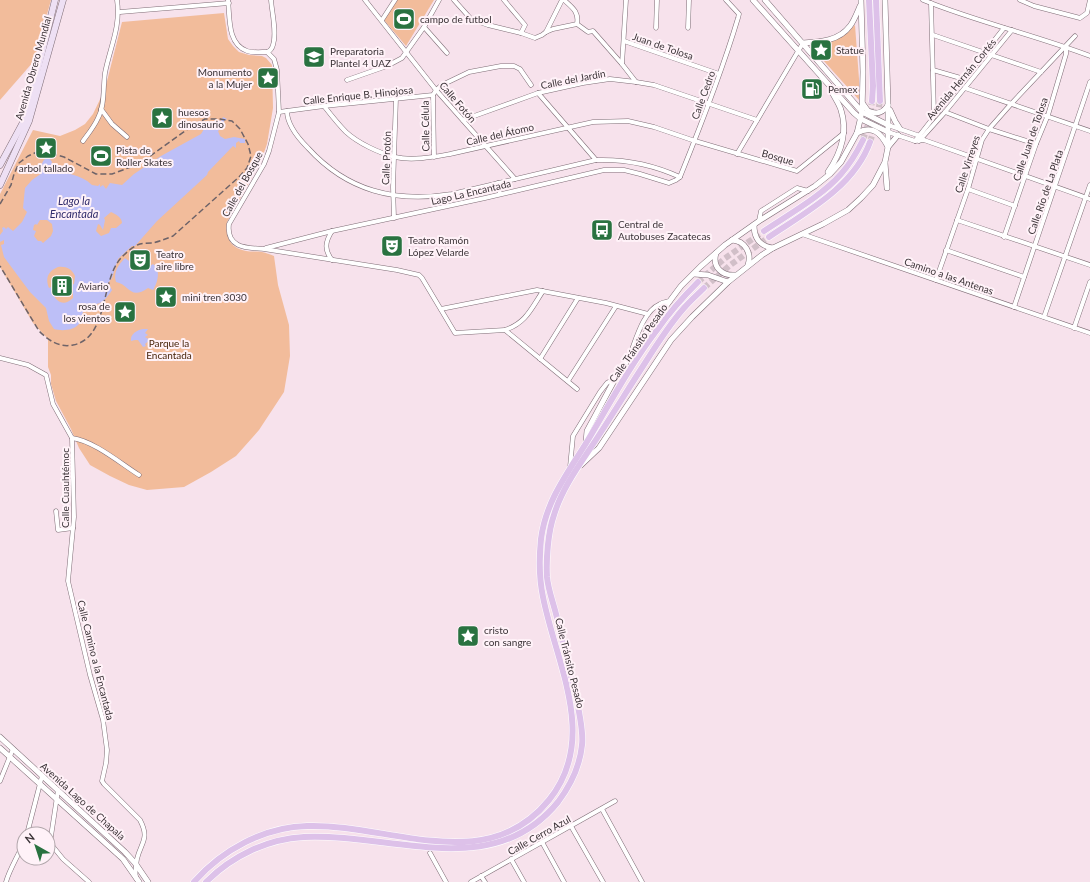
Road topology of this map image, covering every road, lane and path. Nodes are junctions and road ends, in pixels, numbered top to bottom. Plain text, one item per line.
1 (55, 0) edge
2 (63, 0) edge
3 (117, 0) edge
4 (271, 0) edge
5 (365, 0) edge
6 (395, 0) edge
7 (439, 0) edge
8 (454, 0) edge
9 (504, 0) edge
10 (563, 0) edge
11 (626, 0) edge
12 (657, 0) edge
13 (689, 0) edge
14 (726, 0) edge
15 (753, 0) edge
16 (765, 0) edge
17 (869, 0) edge
18 (876, 0) edge
19 (885, 0) edge
20 (923, 0) edge
21 (1020, 0) edge
22 (1090, 0) edge
23 (229, 2) edge
24 (861, 3) edge
25 (931, 3) junction
26 (120, 12) dead end
27 (382, 20) junction
28 (577, 24) junction
29 (424, 27) junction
30 (656, 28) dead end
31 (688, 28) dead end
32 (1004, 28) junction
33 (1012, 30) junction
34 (546, 32) junction
35 (521, 33) junction
36 (933, 35) junction
37 (1075, 36) dead end
38 (624, 41) junction
39 (803, 43) junction
40 (1066, 47) junction
41 (798, 51) junction
42 (267, 52) junction
43 (447, 52) dead end
44 (984, 52) junction
45 (406, 53) junction
46 (992, 55) junction
47 (1090, 56) edge
48 (622, 64) junction
49 (933, 70) junction
50 (1041, 72) junction
51 (719, 74) junction
52 (964, 78) junction
53 (347, 80) dead end
54 (636, 82) junction
55 (1090, 82) edge
56 (826, 83) junction
57 (532, 85) dead end
58 (965, 88) junction
59 (436, 90) junction
60 (538, 93) junction
61 (433, 95) junction
62 (396, 98) junction
63 (872, 101) tunnel mouth
64 (880, 101) tunnel mouth
65 (863, 103) junction
66 (1011, 104) junction
67 (708, 105) junction
68 (888, 105) junction
69 (324, 106) junction
70 (101, 109) junction
71 (287, 111) junction
72 (279, 112) junction
73 (862, 112) junction
74 (945, 112) junction
75 (934, 115) junction
76 (1048, 115) junction
77 (861, 118) junction
78 (463, 120) junction
79 (757, 120) junction
80 (888, 125) junction
81 (1075, 126) junction
82 (568, 127) junction
83 (900, 129) junction
84 (989, 129) junction
85 (1090, 131) edge
86 (844, 132) junction
87 (888, 132) junction
88 (857, 133) junction
89 (898, 135) junction
90 (126, 137) dead end
91 (920, 139) junction
92 (863, 140) tunnel mouth
93 (83, 141) dead end
94 (695, 141) junction
95 (870, 142) tunnel mouth
96 (1036, 144) junction
97 (486, 146) junction
98 (888, 147) junction
99 (737, 154) junction
100 (395, 157) junction
101 (434, 157) junction
102 (976, 158) junction
103 (596, 160) junction
104 (885, 162) junction
105 (0, 165) edge
106 (1025, 176) junction
107 (680, 177) junction
108 (515, 179) junction
109 (823, 179) junction
110 (498, 183) junction
111 (0, 185) edge
112 (1090, 185) edge
113 (1055, 187) junction
114 (887, 188) dead end
115 (968, 190) junction
116 (808, 191) junction
117 (500, 194) junction
118 (393, 196) junction
119 (1088, 198) edge
120 (1015, 206) junction
121 (394, 218) junction
122 (957, 220) junction
123 (759, 221) junction
124 (754, 225) junction
125 (332, 231) junction
126 (764, 231) tunnel mouth
127 (802, 234) junction
128 (769, 236) tunnel mouth
129 (1004, 237) junction
130 (732, 240) junction
131 (1035, 246) junction
132 (773, 248) junction
133 (264, 249) junction
134 (946, 250) junction
135 (716, 253) junction
136 (1065, 257) junction
137 (332, 260) junction
138 (1090, 265) edge
139 (748, 266) junction
140 (694, 274) junction
141 (735, 275) junction
142 (1024, 277) junction
143 (936, 280) junction
144 (698, 282) tunnel mouth
145 (728, 282) junction
146 (1090, 282) edge
147 (704, 288) tunnel mouth
148 (543, 291) junction
149 (578, 298) junction
150 (670, 300) junction
151 (616, 306) junction
152 (1014, 307) junction
153 (441, 309) junction
154 (648, 314) junction
155 (1044, 317) junction
156 (1074, 328) junction
157 (505, 330) junction
158 (1090, 333) edge
159 (630, 356) junction
160 (0, 358) edge
161 (540, 359) junction
162 (615, 379) junction
163 (568, 381) junction
164 (577, 388) dead end
165 (72, 438) junction
166 (586, 443) junction
167 (570, 467) junction
168 (579, 467) junction
169 (139, 475) dead end
170 (56, 511) dead end
171 (73, 528) junction
172 (72, 538) joint
173 (0, 737) edge
174 (0, 748) edge
175 (13, 749) junction
176 (10, 757) junction
177 (42, 776) junction
178 (0, 781) edge
179 (40, 784) junction
180 (58, 790) junction
181 (56, 800) junction
182 (615, 801) dead end
183 (602, 809) junction
184 (28, 826) edge
185 (572, 826) junction
186 (107, 836) junction
187 (102, 842) junction
188 (542, 842) junction
189 (491, 850) dead end
190 (430, 853) junction
191 (476, 853) dead end
192 (468, 854) dead end
193 (449, 855) dead end
194 (16, 859) edge
195 (512, 859) junction
196 (137, 865) junction
197 (481, 876) junction
198 (137, 880) edge
199 (6, 882) edge
200 (89, 882) edge
201 (148, 882) edge
202 (194, 882) edge
203 (206, 882) edge
204 (446, 882) edge
205 (471, 882) edge
206 (485, 882) edge
207 (524, 882) edge
208 (564, 882) edge
209 (603, 882) edge
210 (642, 882) edge

1 - 105 main road, Avenida Obrero Mundial
2 - 111 main road, Avenida Obrero Mundial
3 - 70 street
4 - 42 street
5 - 27 street, Calle Fotón
6 - 27 street
7 - 29 street
8 - 35 street
9 - 35 street
10 - 28 street
10 - 34 street
11 - 38 street
12 - 30 street
13 - 31 street
14 - 51 street, Calle Cedro
15 - 41 street
16 - 39 street
17 - 63 main road
18 - 64 main road
19 - 68 street
20 - 25 street
21 - 22 street
23 - 26 street
23 - 42 street
24 - 39 street
24 - 65 street
25 - 32 street
25 - 36 street
27 - 45 street, Calle Fotón
28 - 34 street
28 - 48 street
29 - 43 street
29 - 45 street
32 - 33 street
32 - 44 street, Avenida Hernán Cortés
33 - 40 street
33 - 46 street, Avenida Hernán Cortés
34 - 35 street
36 - 44 street
36 - 49 street
37 - 40 street, Calle Virreyes
38 - 48 street
38 - 51 street, Juan de Tolosa
39 - 41 street
39 - 73 street
40 - 47 street
40 - 50 street, Calle Virreyes
40 - 76 street, Calle Juan de Tolosa
41 - 56 street
41 - 79 street
42 - 72 street, Calle del Bosque
44 - 46 street
44 - 52 street, Avenida Hernán Cortés
45 - 53 street
45 - 59 street, Calle Fotón
46 - 50 street
46 - 58 street, Avenida Hernán Cortés
48 - 54 street
49 - 52 street
49 - 75 street
50 - 66 street, Calle Virreyes
51 - 67 street, Calle Cedro
52 - 75 street, Avenida Hernán Cortés
54 - 60 street, Calle del Jardín
54 - 67 street, Calle del Jardín
55 - 81 street, Calle Río de La Plata
56 - 77 street
56 - 86 street
57 - 59 street
58 - 66 street
58 - 74 street, Avenida Hernán Cortés
59 - 61 street
59 - 78 street, Calle Fotón
60 - 78 street, Calle del Jardín
60 - 82 street
61 - 62 street, Calle Enrique B. Hinojosa
61 - 101 street, Calle Célula
62 - 69 street, Calle Enrique B. Hinojosa
62 - 100 street, Calle Protón
65 - 68 street
65 - 73 street
66 - 76 street
66 - 84 street, Calle Virreyes
67 - 79 street, Calle del Jardín
67 - 94 street, Calle Cedro
68 - 80 street
68 - 83 street
69 - 71 street, Calle Enrique B. Hinojosa
69 - 100 street, Calle del Átomo
70 - 90 street
70 - 93 street
71 - 72 street, Calle Enrique B. Hinojosa
71 - 118 street
72 - 133 street, Calle del Bosque
73 - 77 street
73 - 80 street
74 - 84 street
74 - 91 street, Avenida Hernán Cortés
75 - 91 street, Avenida Hernán Cortés
76 - 81 street
76 - 96 street, Calle Juan de Tolosa
77 - 87 street
77 - 88 street
78 - 97 street, Calle Fotón
79 - 99 street
80 - 83 street
80 - 87 street
81 - 85 street
81 - 113 street, Calle Río de La Plata
82 - 94 street, Calle del Átomo
82 - 97 street, Calle del Átomo
82 - 103 street
83 - 91 street
84 - 96 street
84 - 102 street, Calle Virreyes
86 - 99 street, Bosque
86 - 109 street
87 - 89 street
87 - 98 street
88 - 98 street
88 - 109 street
89 - 91 street
89 - 98 street
91 - 102 street
92 - 126 main road
94 - 99 street, Bosque
94 - 107 street, Calle Cedro
95 - 128 main road
96 - 106 street, Calle Juan de Tolosa
97 - 101 street, Calle del Átomo
97 - 108 street, Calle Fotón
98 - 104 street
100 - 101 street, Calle del Átomo
100 - 118 street, Calle Protón
102 - 106 street
102 - 115 street, Calle Virreyes
103 - 107 street
103 - 108 street
104 - 114 street
104 - 127 street
106 - 113 street
106 - 120 street, Calle Juan de Tolosa
107 - 117 street, Lago La Encantada
108 - 110 street
109 - 116 street
110 - 117 street
110 - 118 street
112 - 119 street
113 - 119 street
113 - 131 street, Calle Río de La Plata
115 - 120 street
115 - 122 street, Calle Virreyes
116 - 123 street
116 - 123 street
117 - 121 street, Lago La Encantada
118 - 121 street, Calle Protón
119 - 136 street
120 - 129 street, Calle Juan de Tolosa
121 - 125 street, Lago La Encantada
122 - 129 street
122 - 134 street, Calle Virreyes
123 - 124 street
124 - 130 street
124 - 132 street
125 - 133 street, Lago La Encantada
125 - 137 street
127 - 132 street
127 - 143 street, Camino a las Antenas
129 - 131 street
130 - 135 street
130 - 139 street
131 - 136 street
131 - 142 street, Calle Río de La Plata
132 - 139 street
133 - 137 street, Calle del Bosque
134 - 142 street
134 - 143 street, Calle Virreyes
135 - 140 street
135 - 141 street
136 - 138 street
136 - 155 street
137 - 153 street, Calle del Bosque
139 - 141 street
140 - 145 street
140 - 150 street
141 - 145 street
142 - 152 street, Calle Río de La Plata
143 - 152 street, Camino a las Antenas
144 - 166 main road, Calle Tránsito Pesado
145 - 168 street
146 - 156 street
147 - 168 main road, Calle Tránsito Pesado
148 - 149 street
148 - 153 street
148 - 157 street
149 - 151 street
149 - 161 street
150 - 154 street
150 - 159 street
151 - 154 street
151 - 163 street
152 - 155 street, Camino a las Antenas
153 - 157 street, Calle del Bosque
154 - 159 street
155 - 156 street, Camino a las Antenas
156 - 158 street, Camino a las Antenas
157 - 161 street
159 - 162 street
160 - 165 street
161 - 163 street
162 - 166 street
162 - 167 street
163 - 164 street
165 - 169 street
165 - 171 street, Calle Cuauhtémoc
166 - 167 main road, Calle Tránsito Pesado
167 - 202 main road, Calle Tránsito Pesado
168 - 189 main road, Calle Tránsito Pesado
170 - 171 street
171 - 172 street, Calle Cuauhtémoc
172 - 196 street, Calle Camino a la Encantada
173 - 175 street, Avenida Lago de Chapala
174 - 176 street, Avenida Lago de Chapala
175 - 176 street
175 - 177 street, Avenida Lago de Chapala
176 - 178 street
176 - 179 street, Avenida Lago de Chapala
177 - 179 street
177 - 180 street, Avenida Lago de Chapala
179 - 181 street, Avenida Lago de Chapala
179 - 184 street
180 - 181 street
180 - 186 street, Avenida Lago de Chapala
181 - 187 street, Avenida Lago de Chapala
181 - 200 street
182 - 183 street, Calle Cerro Azul
183 - 185 street, Calle Cerro Azul
183 - 210 street
185 - 188 street, Calle Cerro Azul
185 - 209 street
186 - 187 street
186 - 196 street, Avenida Lago de Chapala
187 - 198 street, Avenida Lago de Chapala
188 - 195 street, Calle Cerro Azul
188 - 208 street
190 - 193 main road
190 - 203 main road
190 - 204 street
191 - 192 main road
194 - 199 street
195 - 197 street, Calle Cerro Azul
195 - 207 street
196 - 198 street
196 - 201 street, Avenida Lago de Chapala
197 - 205 street, Calle Cerro Azul
197 - 206 street

